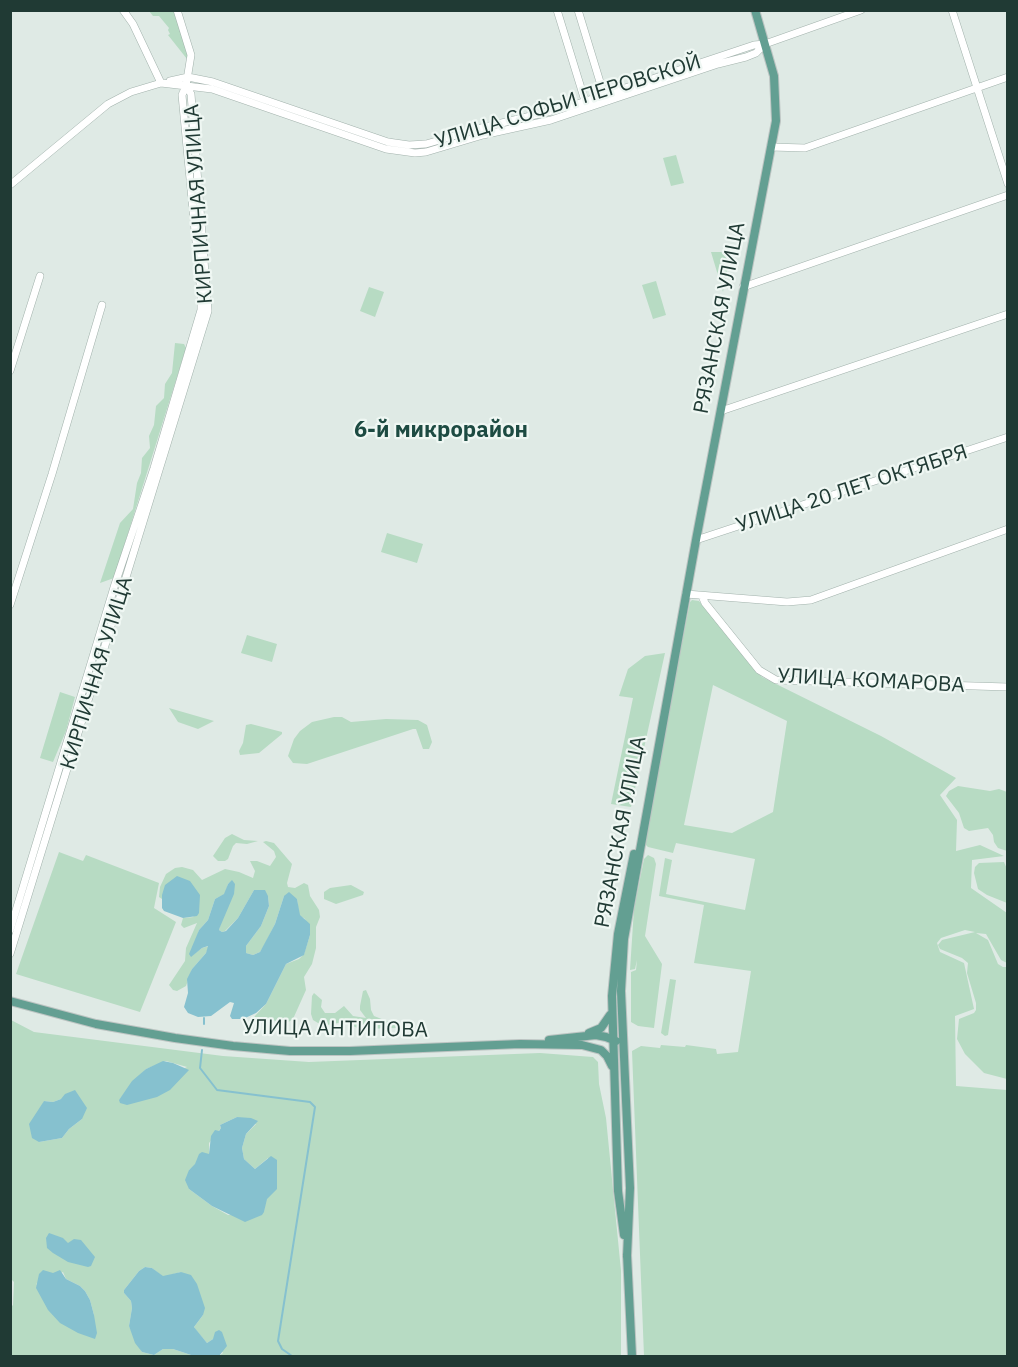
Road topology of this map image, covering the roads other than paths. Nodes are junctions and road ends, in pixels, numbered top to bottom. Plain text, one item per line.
1 (123, 10) edge
2 (177, 10) edge
3 (557, 10) edge
4 (578, 10) edge
5 (755, 10) edge
6 (861, 10) edge
7 (952, 10) edge
8 (765, 44) junction
9 (188, 77) junction
10 (1008, 77) edge
11 (163, 83) junction
12 (186, 86) junction
13 (976, 87) junction
14 (604, 95) junction
15 (585, 101) junction
16 (569, 110) junction
17 (771, 147) junction
18 (1008, 184) edge
19 (10, 185) edge
20 (1008, 195) edge
21 (40, 276) dead end
22 (743, 287) junction
23 (102, 305) dead end
24 (1008, 314) edge
25 (10, 371) edge
26 (721, 411) junction
27 (1008, 437) edge
28 (1008, 530) edge
29 (696, 540) junction
30 (686, 594) junction
31 (702, 596) junction
32 (10, 605) edge
33 (680, 633) junction
34 (1008, 687) edge
35 (10, 930) edge
36 (10, 954) edge
37 (10, 1001) edge
38 (612, 1009) junction
39 (622, 1026) junction
40 (613, 1039) junction
41 (582, 1040) junction
42 (613, 1069) junction
43 (624, 1070) junction
44 (627, 1257) junction
45 (632, 1356) edge

1 - 11 street
2 - 9 street
3 - 15 street
4 - 14 street
5 - 8 main road, РЯЗАНСКАЯ УЛИЦА
6 - 8 street, УЛИЦА СОФЬИ ПЕРОВСКОЙ
7 - 13 street
8 - 14 street, УЛИЦА СОФЬИ ПЕРОВСКОЙ
8 - 16 street, УЛИЦА СОФЬИ ПЕРОВСКОЙ
8 - 17 main road, РЯЗАНСКАЯ УЛИЦА
9 - 11 street, УЛИЦА СОФЬИ ПЕРОВСКОЙ
9 - 12 street
9 - 16 street, УЛИЦА СОФЬИ ПЕРОВСКОЙ
10 - 13 street
11 - 12 street, УЛИЦА СОФЬИ ПЕРОВСКОЙ
11 - 19 street, УЛИЦА СОФЬИ ПЕРОВСКОЙ
12 - 16 street, УЛИЦА СОФЬИ ПЕРОВСКОЙ
12 - 35 street, КИРПИЧНАЯ УЛИЦА
12 - 36 street, КИРПИЧНАЯ УЛИЦА
13 - 17 street
13 - 18 street
14 - 15 street, УЛИЦА СОФЬИ ПЕРОВСКОЙ
15 - 16 street, УЛИЦА СОФЬИ ПЕРОВСКОЙ
17 - 22 main road, РЯЗАНСКАЯ УЛИЦА
20 - 22 street
21 - 25 street
22 - 26 main road, РЯЗАНСКАЯ УЛИЦА
23 - 32 street
24 - 26 street
26 - 29 main road, РЯЗАНСКАЯ УЛИЦА
27 - 29 street, УЛИЦА 20 ЛЕТ ОКТЯБРЯ
28 - 31 street
29 - 30 main road, РЯЗАНСКАЯ УЛИЦА
30 - 31 street
30 - 33 main road, РЯЗАНСКАЯ УЛИЦА
31 - 34 street, УЛИЦА КОМАРОВА
33 - 38 main road, РЯЗАНСКАЯ УЛИЦА
33 - 39 main road, РЯЗАНСКАЯ УЛИЦА
37 - 41 main road, УЛИЦА АНТИПОВА
38 - 40 main road, РЯЗАНСКАЯ УЛИЦА
38 - 41 main road
39 - 40 main road
39 - 43 main road, РЯЗАНСКАЯ УЛИЦА
40 - 41 main road, УЛИЦА АНТИПОВА
40 - 42 main road, РЯЗАНСКАЯ УЛИЦА
40 - 43 main road
41 - 42 main road
42 - 44 main road, РЯЗАНСКАЯ УЛИЦА
43 - 44 main road
44 - 45 main road

